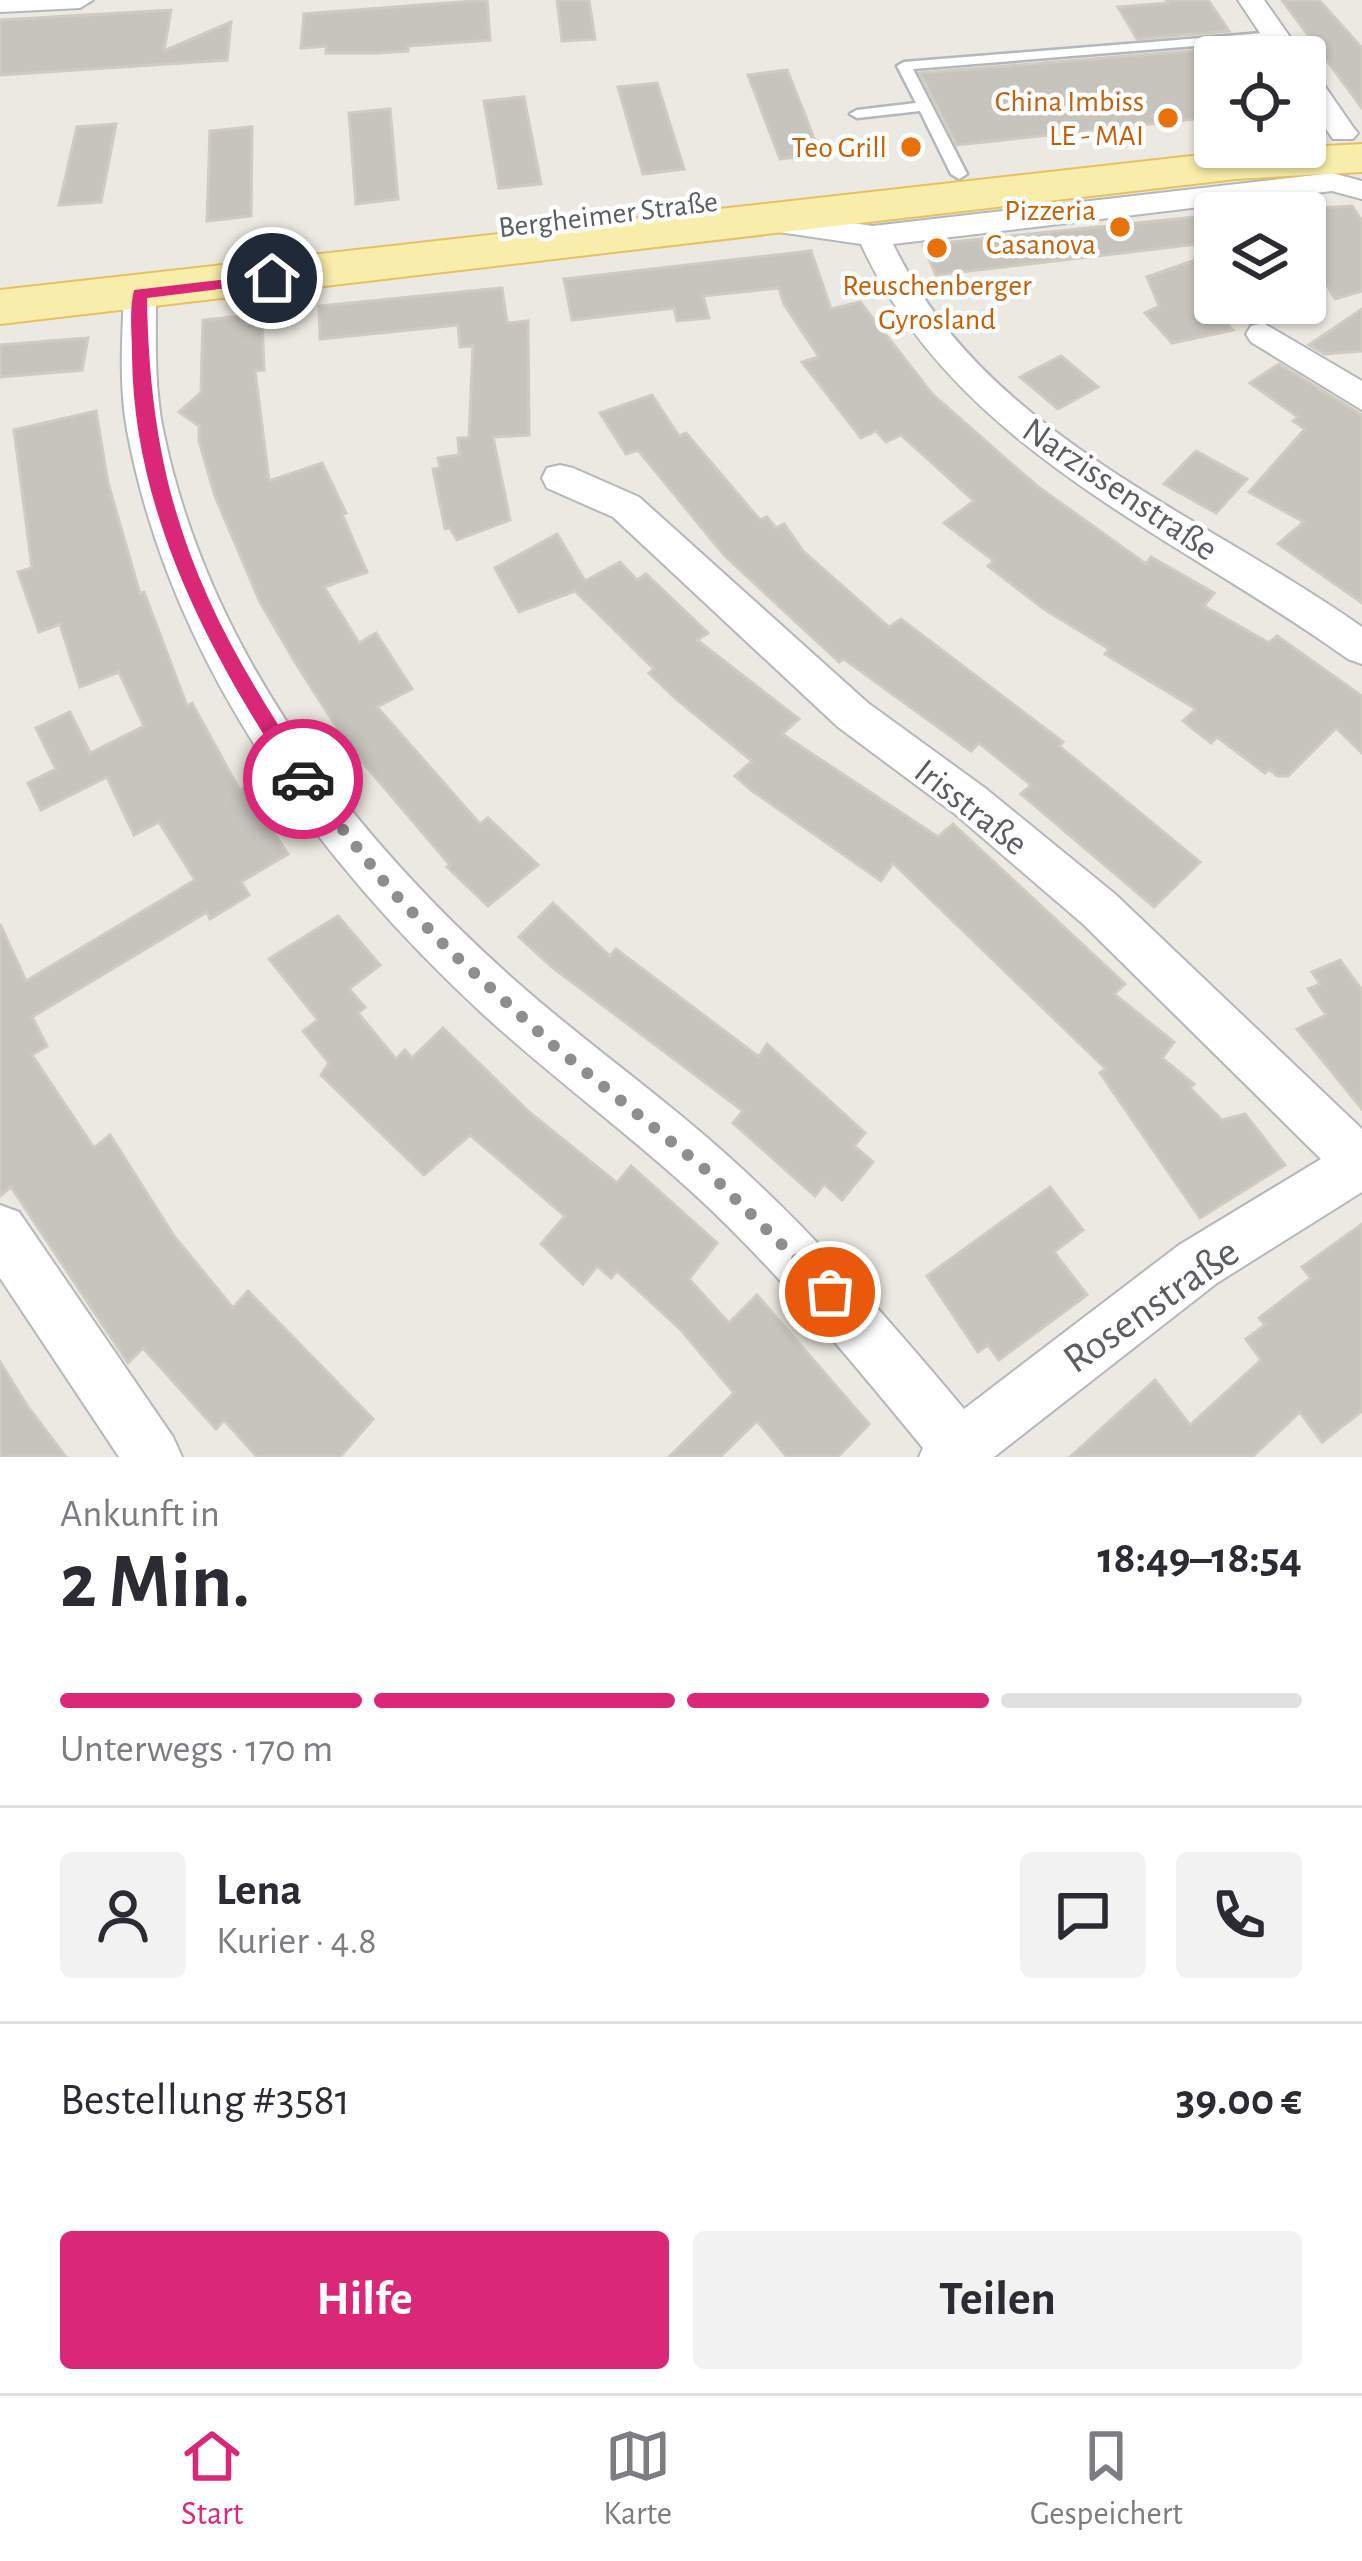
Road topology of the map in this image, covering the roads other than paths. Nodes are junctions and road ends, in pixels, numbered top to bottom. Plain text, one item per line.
1 (80, 0) edge
2 (1251, 0) edge
3 (0, 4) edge
4 (1276, 36) edge
5 (1194, 51) edge
6 (925, 106) junction
7 (857, 114) dead end
8 (1326, 118) edge
9 (1194, 147) edge
10 (1346, 156) edge
11 (959, 174) junction
12 (772, 221) junction
13 (872, 236) junction
14 (0, 276) edge
15 (140, 294) junction
16 (0, 307) edge
17 (1263, 334) dead end
18 (1362, 398) edge
19 (560, 478) dead end
20 (1362, 648) edge
21 (1362, 1164) edge
22 (0, 1231) edge
23 (953, 1452) edge
24 (153, 1457) edge

1 - 3 street
2 - 4 street
5 - 6 lane
6 - 7 lane
6 - 11 lane
8 - 10 street
9 - 11 main road, Bergheimer Straße
10 - 12 main road, Bergheimer Straße
10 - 13 street, Bergheimer Straße
11 - 14 main road, Bergheimer Straße
12 - 13 street, Bergheimer Straße
12 - 15 main road, Bergheimer Straße
13 - 20 street, Narzissenstraße
15 - 16 main road, Bergheimer Straße
15 - 23 street
17 - 18 street
19 - 21 street, Irisstraße
21 - 23 street, Rosenstraße
22 - 24 street

